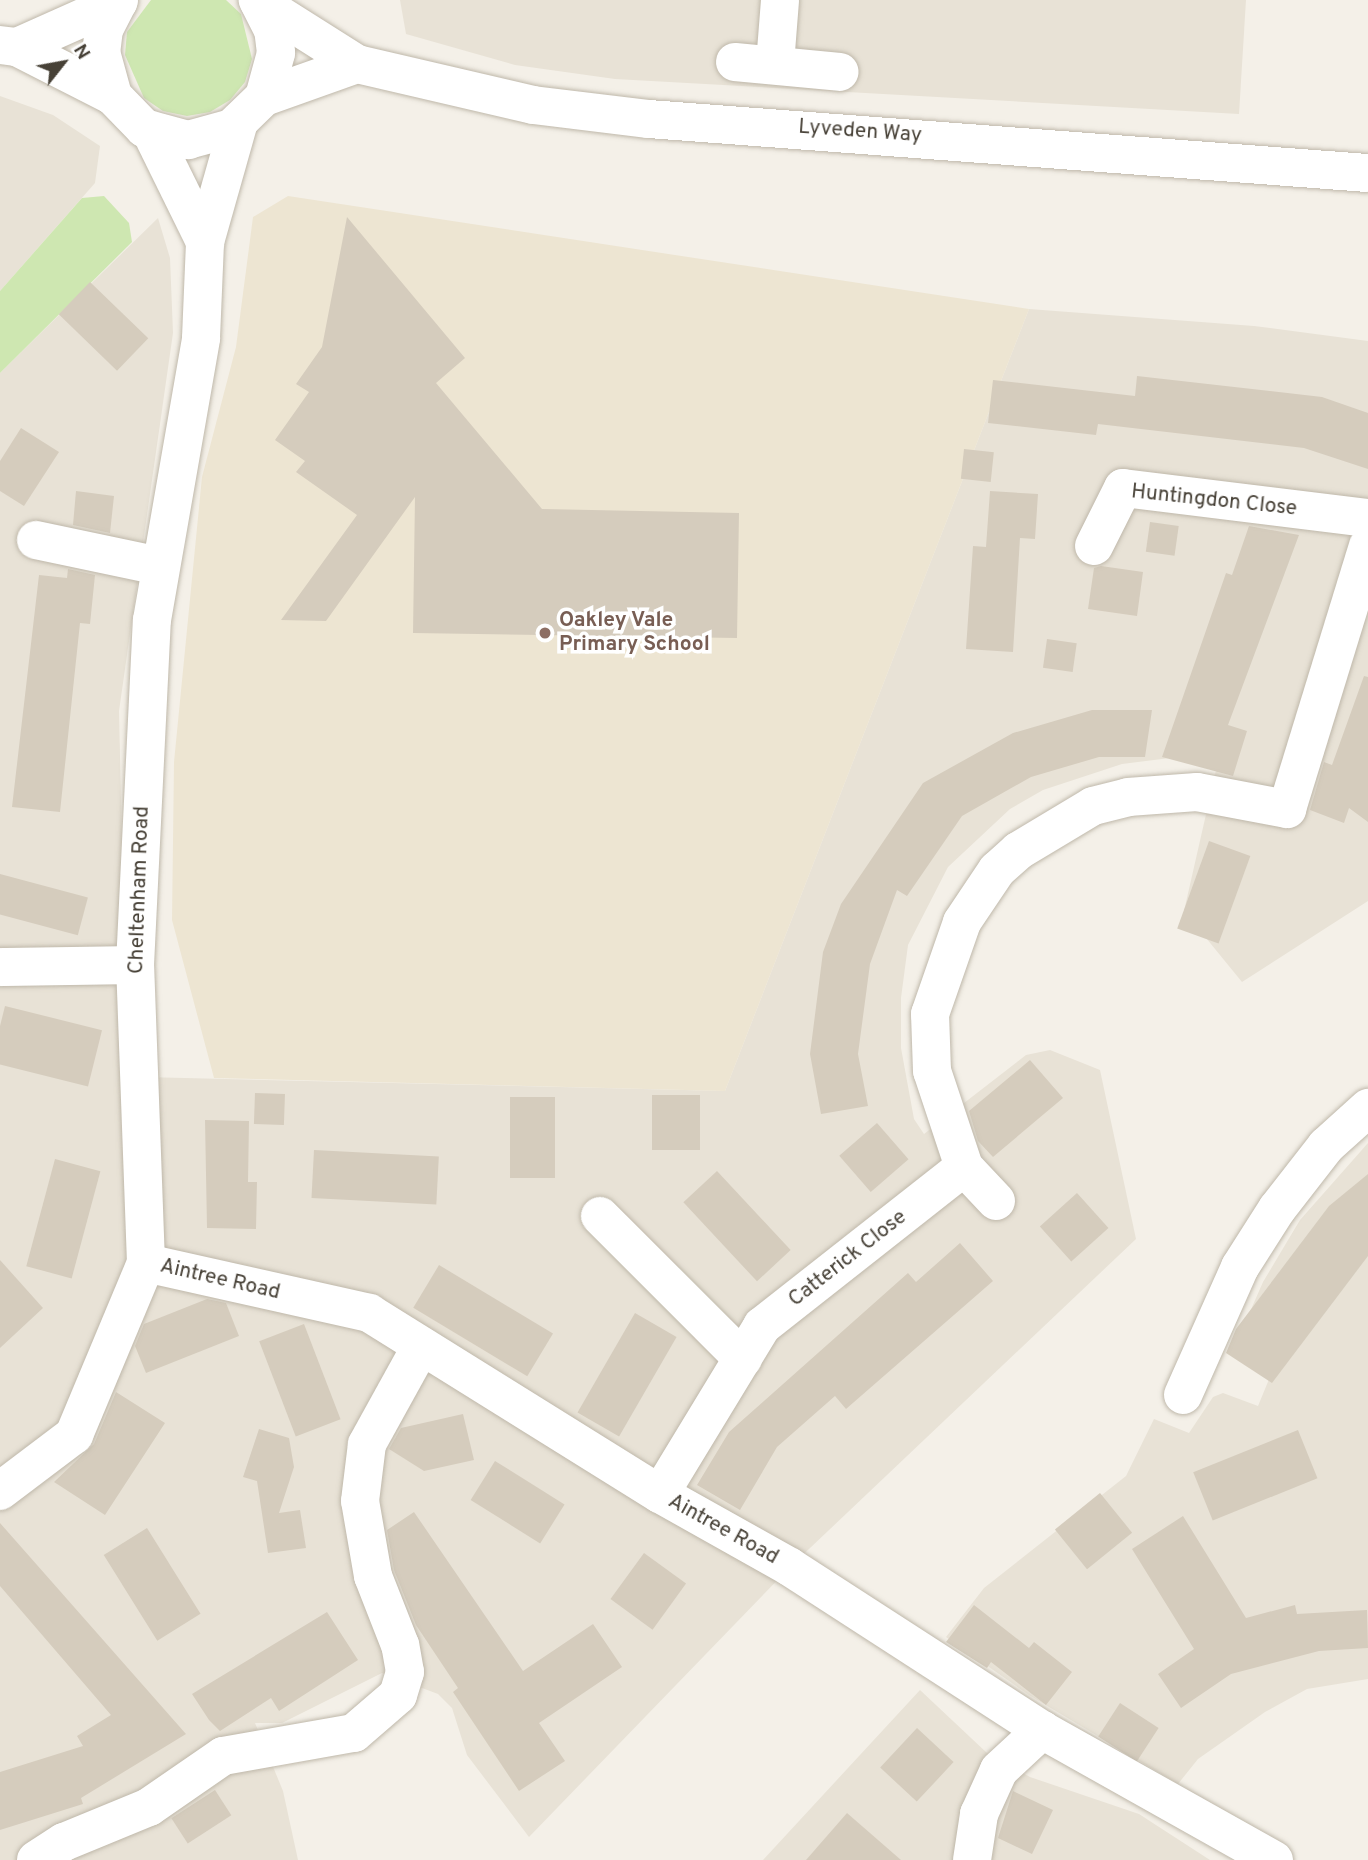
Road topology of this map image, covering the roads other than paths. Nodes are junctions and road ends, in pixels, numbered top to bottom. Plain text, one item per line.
1 (780, 0) edge
2 (118, 1) edge
3 (258, 1) edge
4 (9, 46) edge
5 (735, 62) dead end
6 (357, 64) junction
7 (775, 64) junction
8 (840, 72) dead end
9 (113, 96) junction
10 (252, 110) junction
11 (150, 130) junction
12 (1368, 173) edge
13 (205, 242) junction
14 (1368, 519) edge
15 (36, 540) dead end
16 (1094, 546) dead end
17 (1368, 546) edge
18 (159, 566) junction
19 (135, 965) junction
20 (0, 967) edge
21 (1368, 1108) edge
22 (964, 1167) junction
23 (996, 1200) dead end
24 (600, 1216) dead end
25 (146, 1263) junction
26 (421, 1346) junction
27 (743, 1359) junction
28 (1182, 1395) dead end
29 (0, 1490) edge
30 (660, 1494) junction
31 (1042, 1730) junction
32 (36, 1860) edge
33 (972, 1860) edge
34 (1274, 1860) edge

1 - 7 street
2 - 4 street
2 - 9 street
3 - 6 street, Lyveden Way
3 - 10 street, Cheltenham Road
4 - 9 street
5 - 7 street
6 - 10 street
6 - 12 street, Lyveden Way
7 - 8 street
9 - 11 street
10 - 11 street
10 - 13 street, Cheltenham Road
11 - 13 street, Cheltenham Road
13 - 18 street, Cheltenham Road
14 - 16 street, Huntingdon Close
15 - 18 street
17 - 22 street
18 - 19 street, Cheltenham Road
19 - 20 street
19 - 25 street, Cheltenham Road
21 - 28 street
22 - 23 street
22 - 27 street, Catterick Close
24 - 27 street
25 - 26 street, Aintree Road
25 - 29 street, Cheltenham Road
26 - 30 street, Aintree Road
26 - 32 street
27 - 30 street, Catterick Close
30 - 31 street, Aintree Road
31 - 33 street
31 - 34 street, Aintree Road

